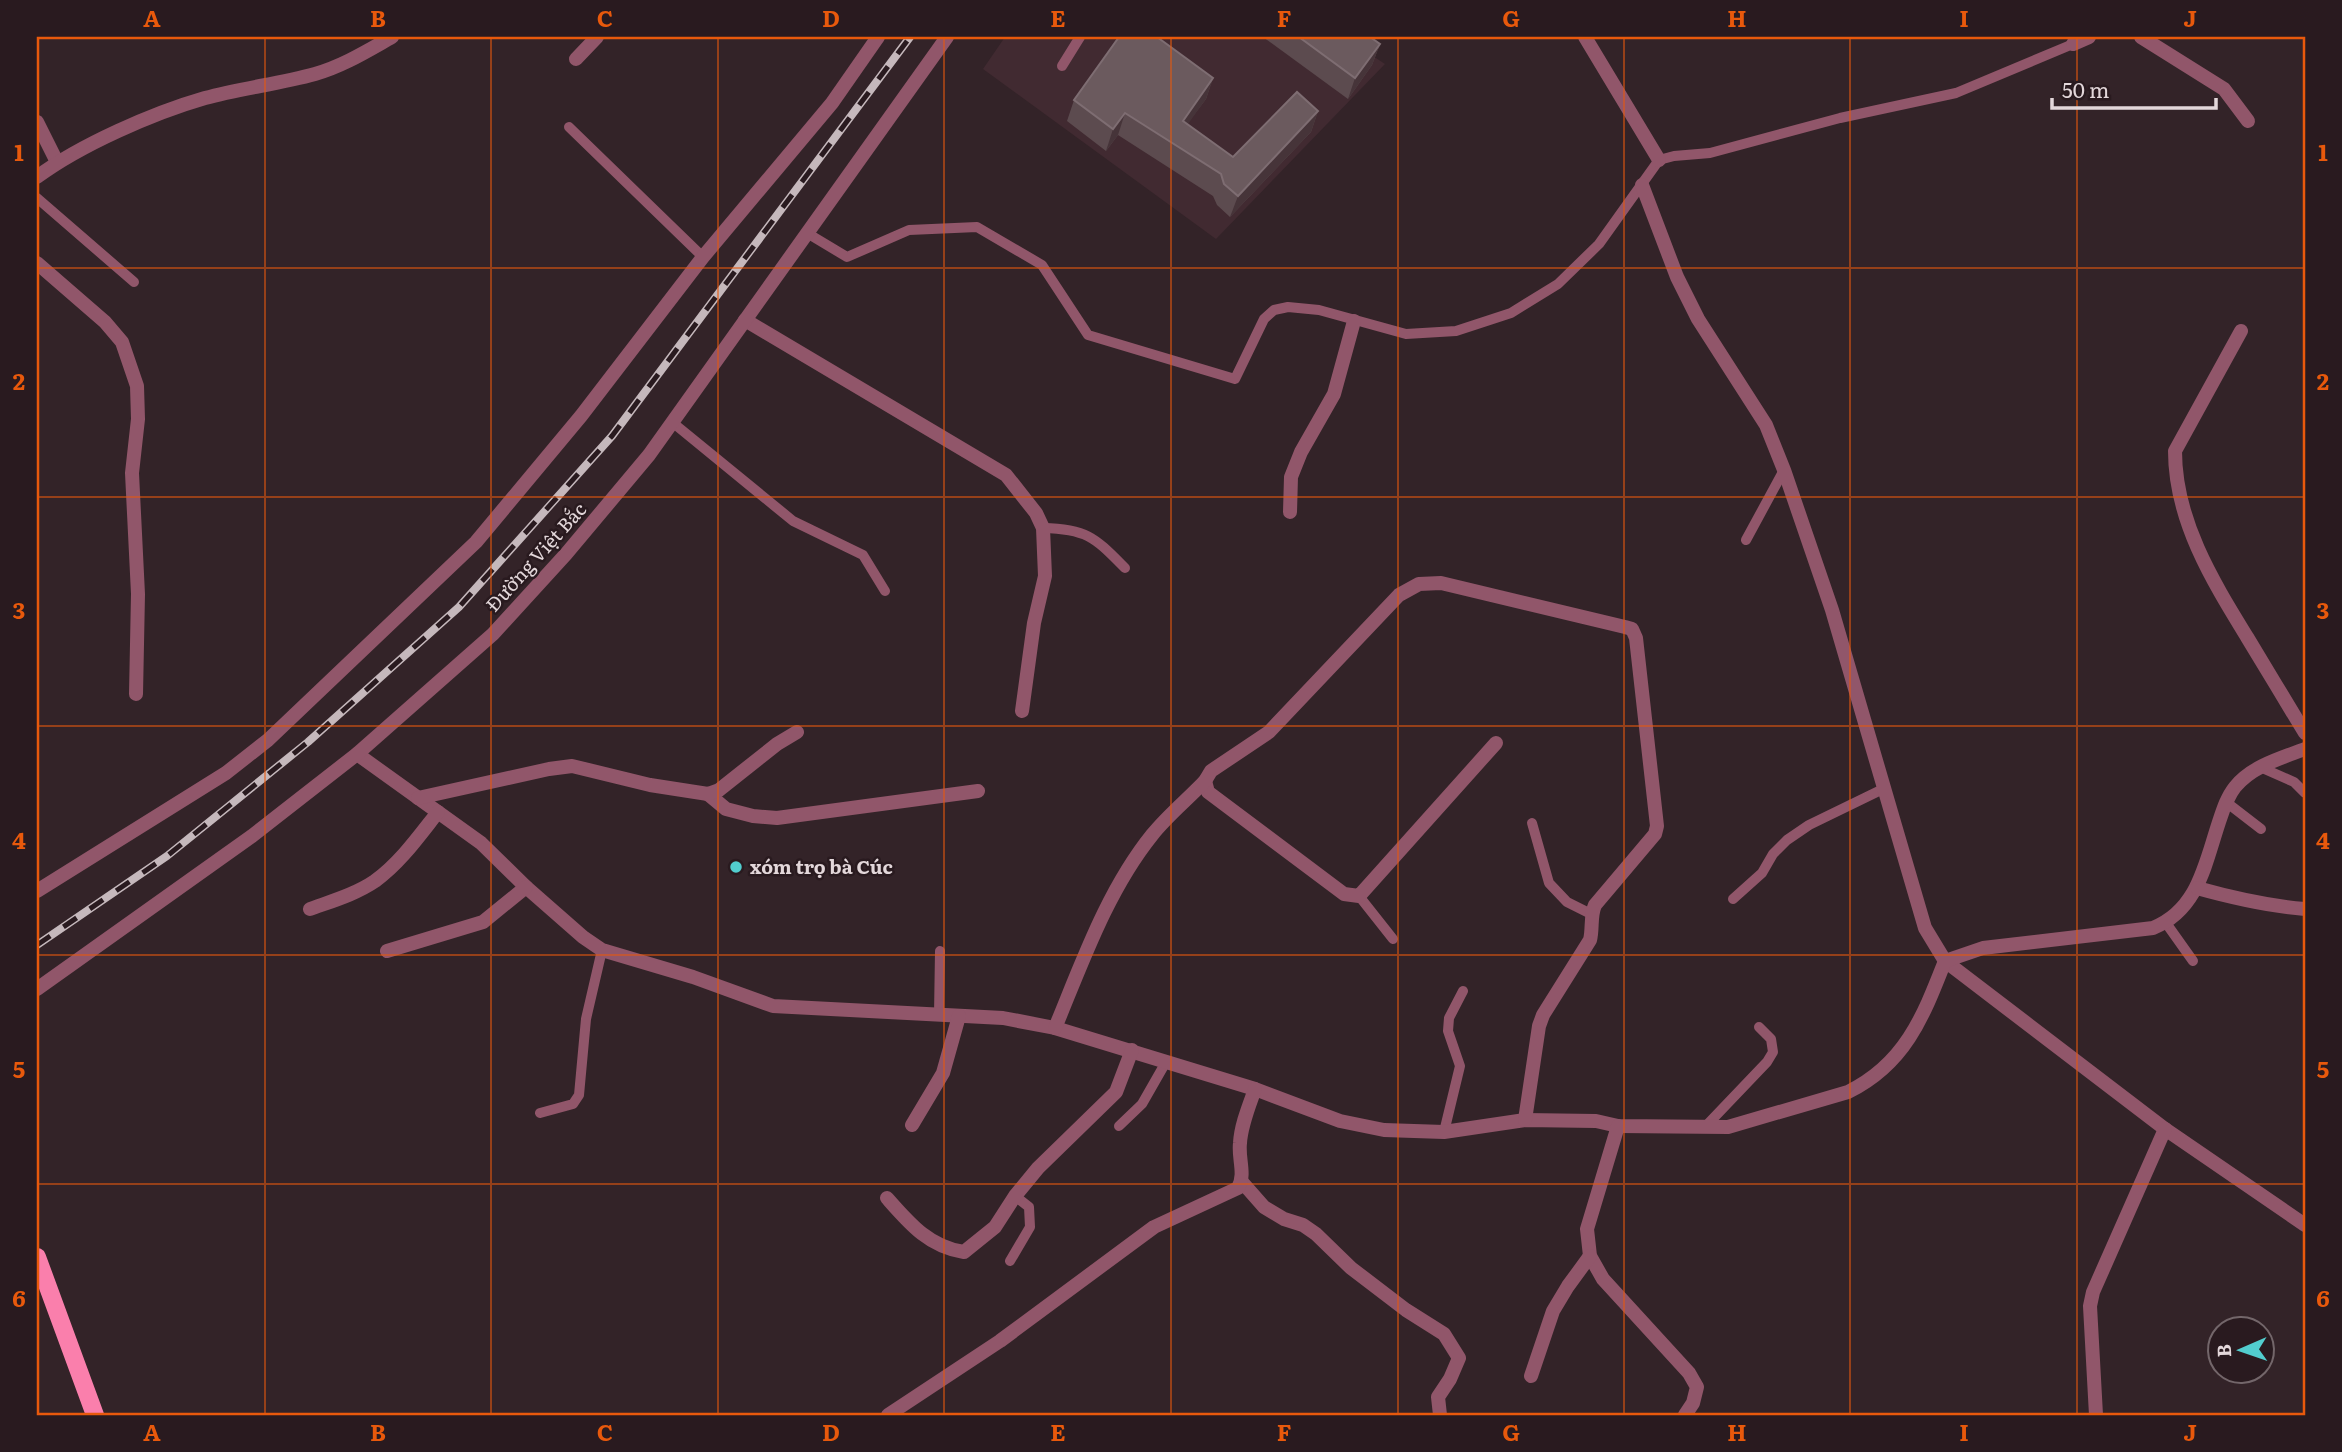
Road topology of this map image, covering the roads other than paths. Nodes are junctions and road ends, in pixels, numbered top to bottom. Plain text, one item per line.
1 (392, 37) edge
2 (597, 37) edge
3 (878, 37) edge
4 (947, 37) edge
5 (1080, 37) edge
6 (1585, 37) edge
7 (2089, 37) edge
8 (2141, 37) edge
9 (2073, 44) joint
10 (576, 59) dead end
11 (1062, 66) dead end
12 (2248, 121) dead end
13 (37, 122) edge
14 (569, 127) dead end
15 (1660, 160) junction
16 (57, 162) junction
17 (37, 177) edge
18 (1642, 185) junction
19 (37, 198) edge
20 (807, 233) junction
21 (703, 257) junction
22 (37, 263) edge
23 (134, 282) dead end
24 (745, 320) junction
25 (1353, 321) junction
26 (2241, 331) dead end
27 (672, 422) junction
28 (1784, 470) junction
29 (1290, 512) dead end
30 (1043, 528) junction
31 (1746, 540) dead end
32 (1125, 568) dead end
33 (885, 591) dead end
34 (136, 694) dead end
35 (1022, 710) dead end
36 (797, 732) dead end
37 (2305, 733) edge
38 (1496, 743) dead end
39 (2305, 749) edge
40 (357, 754) junction
41 (2260, 766) junction
42 (1205, 781) junction
43 (1883, 789) junction
44 (978, 791) dead end
45 (2305, 793) edge
46 (708, 794) junction
47 (418, 798) junction
48 (2226, 802) junction
49 (438, 812) junction
50 (1532, 823) dead end
51 (2261, 829) dead end
52 (526, 887) junction
53 (2197, 888) junction
54 (37, 891) edge
55 (1359, 896) junction
56 (1732, 899) dead end
57 (310, 909) dead end
58 (2305, 909) edge
59 (1591, 914) junction
60 (2166, 923) junction
61 (1392, 940) dead end
62 (602, 950) junction
63 (387, 951) dead end
64 (940, 951) dead end
65 (1945, 961) junction
66 (2193, 961) dead end
67 (37, 989) edge
68 (1463, 991) dead end
69 (939, 1016) junction
70 (959, 1016) junction
71 (1759, 1027) dead end
72 (1055, 1028) junction
73 (1132, 1051) junction
74 (1166, 1062) junction
75 (1255, 1089) junction
76 (540, 1113) dead end
77 (1525, 1120) junction
78 (912, 1125) dead end
79 (1119, 1126) dead end
80 (1618, 1126) junction
81 (1704, 1128) junction
82 (2165, 1129) junction
83 (1444, 1132) junction
84 (1242, 1182) junction
85 (1015, 1196) junction
86 (887, 1198) dead end
87 (2305, 1225) edge
88 (1590, 1256) junction
89 (1010, 1261) dead end
90 (38, 1262) edge
91 (1531, 1376) dead end
92 (95, 1415) edge
93 (888, 1415) edge
94 (1440, 1415) edge
95 (1685, 1415) edge
96 (2096, 1415) edge

1 - 16 street
2 - 10 street
3 - 21 street
4 - 20 street, Đường Việt Bắc
5 - 11 lane
6 - 15 street
7 - 9 street
8 - 12 street
9 - 15 lane
13 - 16 street
14 - 21 lane
15 - 18 lane
16 - 17 street
18 - 25 lane
18 - 28 street
19 - 23 lane
20 - 24 street, Đường Việt Bắc
20 - 25 lane
21 - 54 street
22 - 34 street
24 - 27 street, Đường Việt Bắc
24 - 30 street
25 - 29 street
26 - 37 street
27 - 33 lane
27 - 40 street, Đường Việt Bắc
28 - 31 lane
28 - 43 street
30 - 32 lane
30 - 35 street
36 - 46 street
38 - 55 street
39 - 41 street
40 - 47 street
40 - 67 street, Đường Việt Bắc
41 - 45 lane
41 - 48 street
42 - 55 street
42 - 59 street
42 - 72 street
43 - 56 lane
43 - 65 street
44 - 46 street
46 - 47 street
47 - 49 street
48 - 51 lane
48 - 53 street
49 - 52 street
49 - 57 street
50 - 59 lane
52 - 62 street
52 - 63 street
53 - 58 street
53 - 60 street
55 - 61 lane
59 - 77 street
60 - 65 street
60 - 66 lane
62 - 69 street
62 - 76 lane
64 - 69 lane
65 - 81 street
65 - 82 street
68 - 83 lane
69 - 70 street
70 - 72 street
70 - 78 street
71 - 81 lane
72 - 73 street
73 - 74 street
73 - 85 street
74 - 75 street
74 - 79 lane
75 - 83 street
75 - 84 street
77 - 80 street
77 - 83 street
80 - 81 street
80 - 88 street
82 - 87 street
82 - 96 street
84 - 93 street
84 - 94 street
85 - 86 street
85 - 89 lane
88 - 91 street
88 - 95 street
90 - 92 main road

